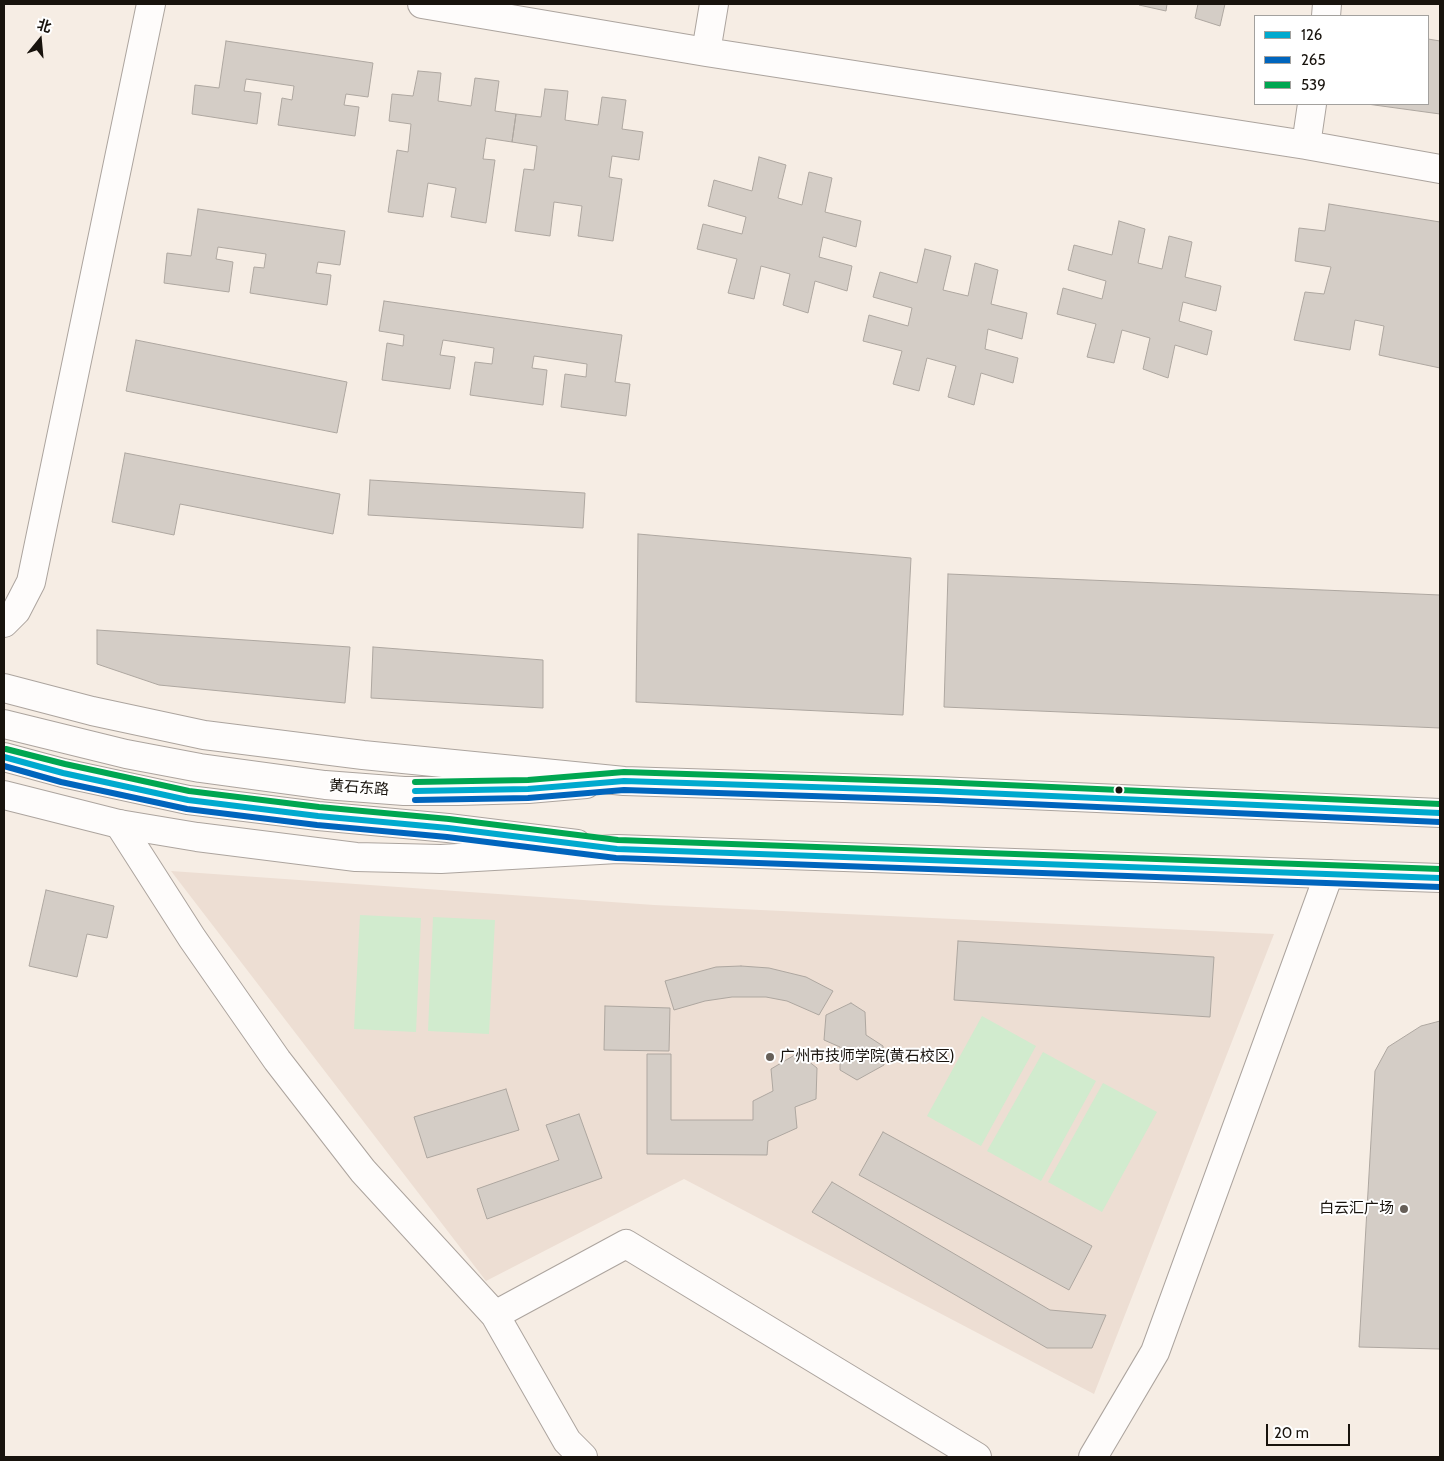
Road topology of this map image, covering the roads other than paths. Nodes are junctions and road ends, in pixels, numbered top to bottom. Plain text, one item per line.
1 (151, 4) edge
2 (422, 4) edge
3 (714, 4) edge
4 (706, 52) junction
5 (1312, 105) edge
6 (1306, 144) junction
7 (1440, 169) edge
8 (4, 623) edge
9 (4, 688) edge
10 (4, 724) edge
11 (4, 757) edge
12 (624, 781) junction
13 (4, 795) edge
14 (1440, 813) edge
15 (119, 824) junction
16 (617, 849) junction
17 (1329, 874) junction
18 (1440, 878) edge
19 (495, 1315) junction
20 (568, 1452) edge
21 (977, 1457) edge
22 (1093, 1457) edge

1 - 8 main road
2 - 4 main road
3 - 4 main road
4 - 6 main road
5 - 6 main road
6 - 7 main road
9 - 12 main road
10 - 12 main road, 黄石东路
11 - 16 main road, 黄石东路
12 - 14 main road, 黄石东路
13 - 15 main road
15 - 16 main road
15 - 19 main road
16 - 17 main road, 黄石东路
17 - 18 main road, 黄石东路
17 - 22 main road
19 - 20 main road
19 - 21 main road

